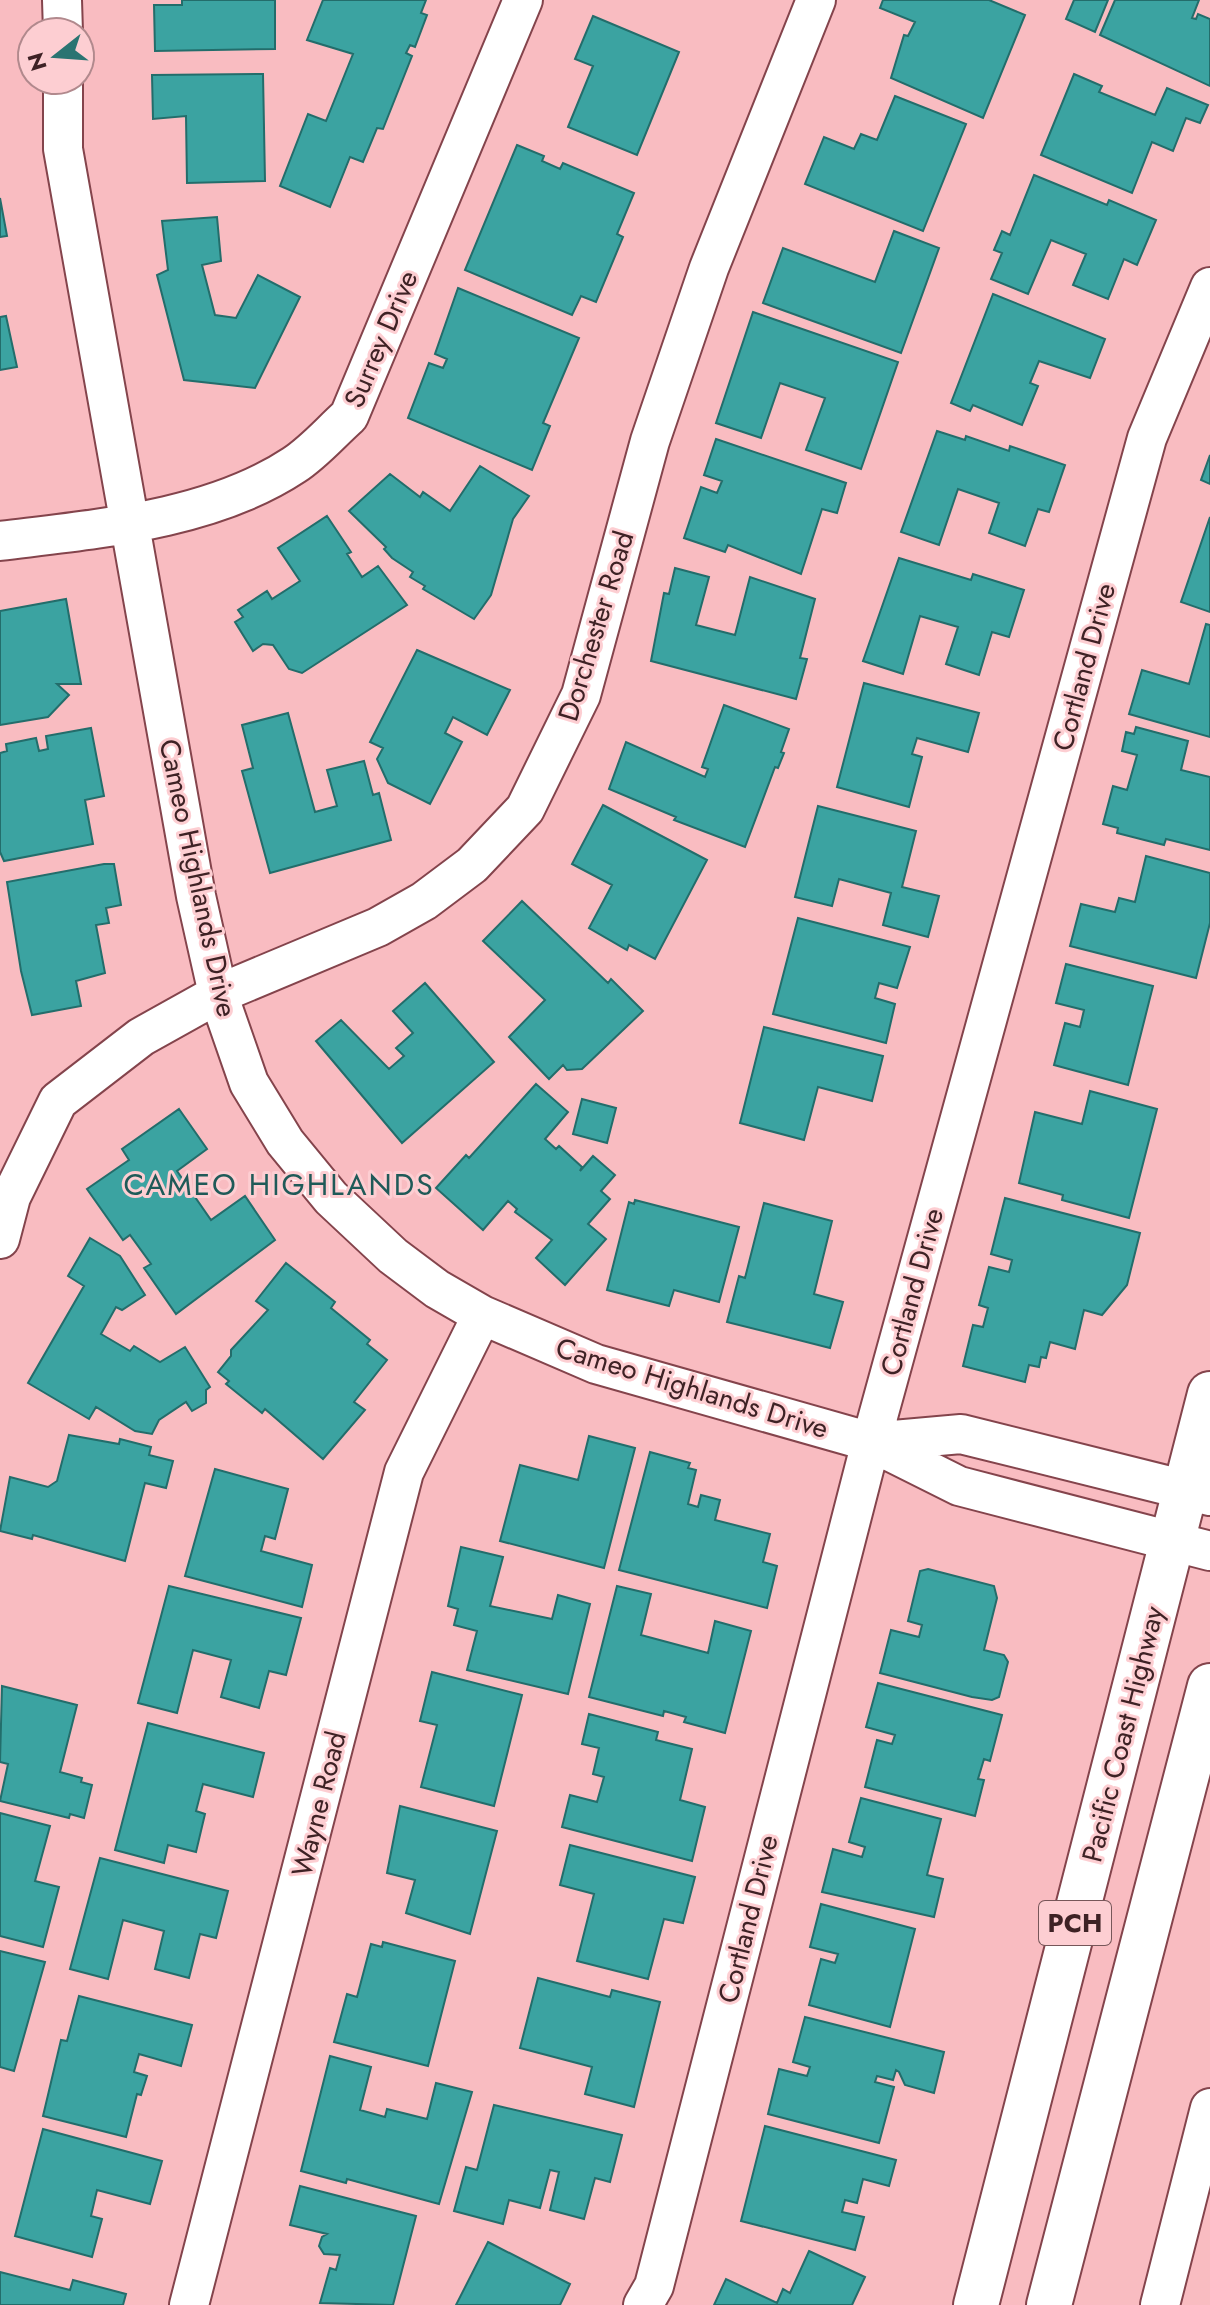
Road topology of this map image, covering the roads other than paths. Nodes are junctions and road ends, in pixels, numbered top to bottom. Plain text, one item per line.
1 (523, 0) edge
2 (816, 0) edge
3 (63, 96) edge
4 (1210, 287) edge
5 (131, 525) junction
6 (0, 541) edge
7 (218, 994) junction
8 (0, 1239) edge
9 (482, 1315) junction
10 (1210, 1394) edge
11 (871, 1442) junction
12 (1198, 1493) edge
13 (1191, 1546) edge
14 (1210, 1686) edge
15 (1210, 2108) edge
16 (189, 2305) edge
17 (643, 2305) edge
18 (976, 2305) edge
19 (1049, 2305) edge
20 (1160, 2305) edge

1 - 5 street, Surrey Drive
2 - 7 street, Dorchester Road
3 - 5 street, Cameo Highlands Drive
4 - 11 street, Cortland Drive
5 - 6 street, Surrey Drive
5 - 7 street, Cameo Highlands Drive
7 - 8 street, Dorchester Road
7 - 9 street, Cameo Highlands Drive
9 - 11 street, Cameo Highlands Drive
9 - 16 street, Wayne Road
10 - 12 highway, Pacific Coast Highway / PCH
11 - 12 street, Cameo Highlands Drive
11 - 13 street, Cameo Highlands Drive
11 - 17 street, Cortland Drive
12 - 13 highway, Pacific Coast Highway / PCH
13 - 18 highway, Pacific Coast Highway / PCH
14 - 19 highway, PCH
15 - 20 street

